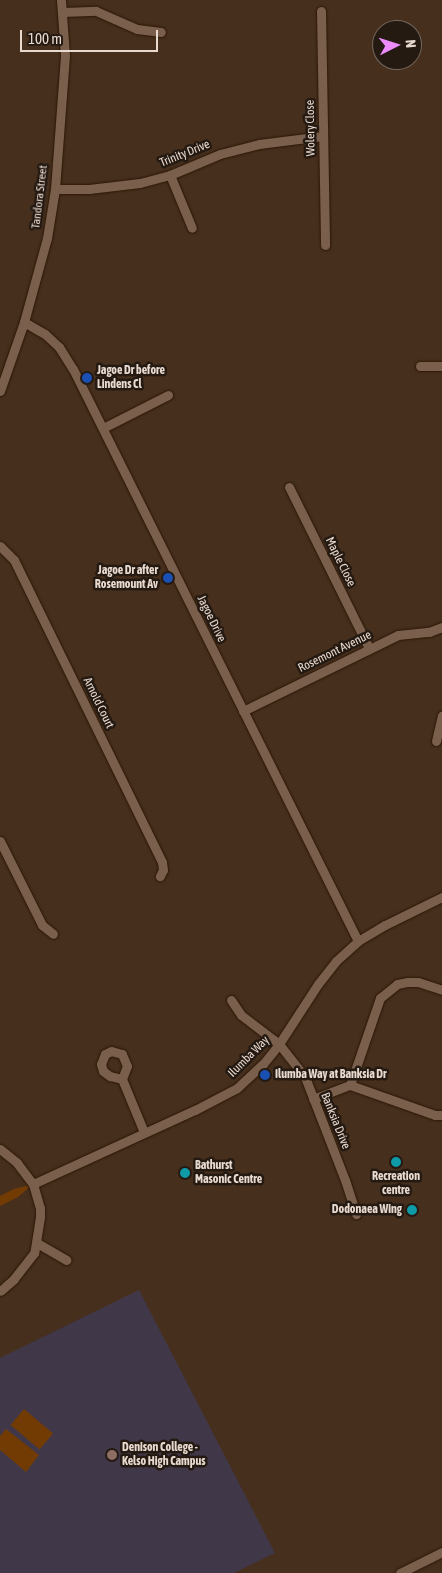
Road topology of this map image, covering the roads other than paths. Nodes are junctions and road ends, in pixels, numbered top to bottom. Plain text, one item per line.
1 (61, 0) edge
2 (321, 11) dead end
3 (63, 12) junction
4 (161, 32) dead end
5 (323, 136) junction
6 (170, 175) junction
7 (55, 189) junction
8 (192, 228) dead end
9 (325, 245) dead end
10 (24, 322) junction
11 (420, 366) dead end
12 (442, 366) edge
13 (0, 391) edge
14 (168, 395) dead end
15 (103, 428) junction
16 (289, 486) dead end
17 (0, 546) edge
18 (442, 629) edge
19 (369, 648) junction
20 (243, 711) junction
21 (442, 716) edge
22 (436, 741) dead end
23 (0, 841) edge
24 (160, 876) dead end
25 (442, 897) edge
26 (53, 934) dead end
27 (358, 941) junction
28 (442, 990) edge
29 (231, 1000) dead end
30 (280, 1044) junction
31 (122, 1079) dead end
32 (350, 1085) junction
33 (313, 1099) junction
34 (442, 1115) edge
35 (144, 1132) junction
36 (0, 1150) edge
37 (33, 1184) junction
38 (356, 1214) dead end
39 (37, 1243) junction
40 (66, 1260) dead end
41 (0, 1291) edge
42 (442, 1552) edge
43 (400, 1573) edge

1 - 3 street, Tandora Street
2 - 5 street, Wolery Close
3 - 4 street
3 - 7 street, Tandora Street
5 - 6 street, Trinity Drive
5 - 9 street, Wolery Close
6 - 7 street, Trinity Drive
6 - 8 street
7 - 10 street, Tandora Street
10 - 13 street, Tandora Street
10 - 15 street, Jagoe Drive
11 - 12 street
14 - 15 street
15 - 20 street, Jagoe Drive
16 - 19 street, Maple Close
17 - 24 street, Arnold Court
18 - 19 street, Rosemont Avenue
19 - 20 street, Rosemont Avenue
20 - 27 street, Jagoe Drive
21 - 22 street
23 - 26 street
25 - 27 street, Ilumba Way
27 - 30 street, Ilumba Way
28 - 32 street
29 - 30 street, Banksia Drive
30 - 33 street, Banksia Drive
30 - 35 street, Ilumba Way
31 - 35 street
32 - 33 street
32 - 34 street
33 - 38 street, Banksia Drive
35 - 37 street, Ilumba Way
36 - 37 street
37 - 39 street
39 - 40 street
39 - 41 street
42 - 43 street

